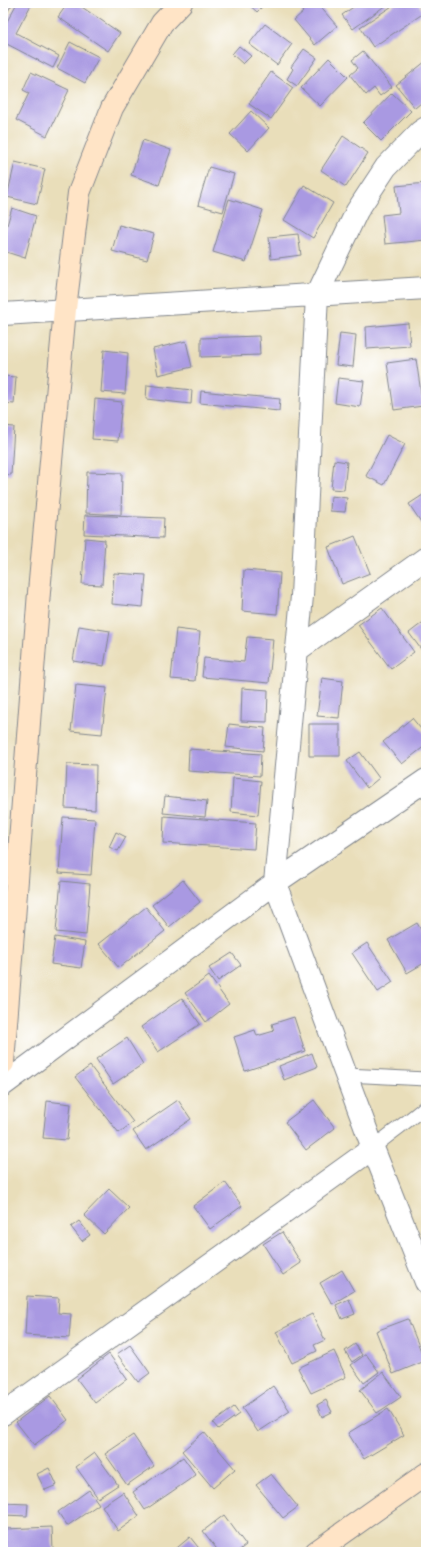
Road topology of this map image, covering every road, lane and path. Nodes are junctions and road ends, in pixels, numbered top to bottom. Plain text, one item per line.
1 (181, 3) edge
2 (426, 128) edge
3 (426, 288) edge
4 (317, 295) junction
5 (65, 309) junction
6 (3, 314) edge
7 (426, 558) edge
8 (296, 650) junction
9 (426, 780) edge
10 (275, 882) junction
11 (3, 1063) edge
12 (346, 1075) junction
13 (426, 1079) edge
14 (3, 1085) edge
15 (426, 1106) edge
16 (373, 1148) junction
17 (426, 1282) edge
18 (3, 1414) edge
19 (426, 1474) edge
20 (316, 1552) edge

1 - 5 street
2 - 4 street
3 - 4 street
4 - 5 street
4 - 8 street
5 - 6 street
5 - 11 street
7 - 8 street
8 - 10 street
9 - 10 street
10 - 12 street
10 - 14 street
12 - 13 lane
12 - 16 street
15 - 16 lane
16 - 17 street
16 - 18 street
19 - 20 street

